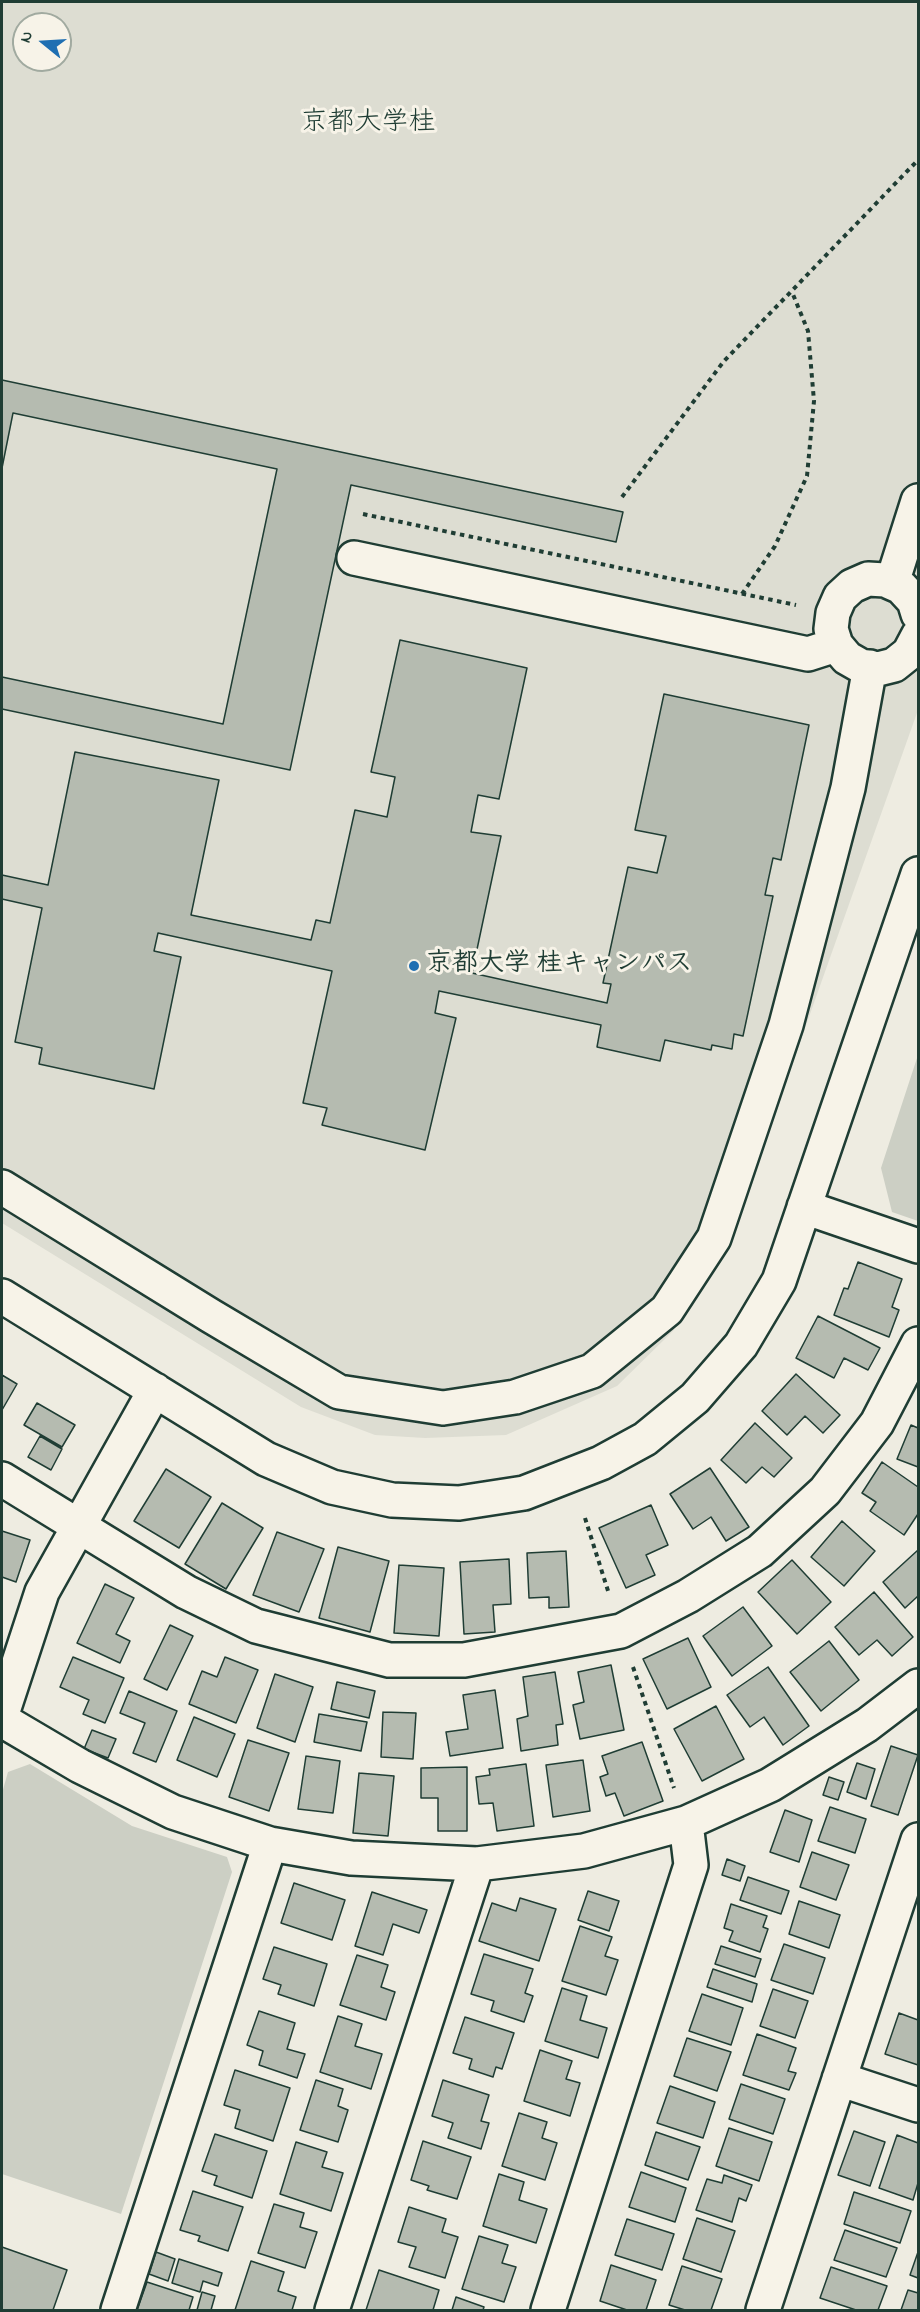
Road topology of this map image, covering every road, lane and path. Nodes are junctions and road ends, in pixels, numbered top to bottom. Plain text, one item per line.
1 (918, 160) edge
2 (792, 291) junction
3 (622, 497) dead end
4 (918, 501) edge
5 (363, 514) dead end
6 (354, 558) dead end
7 (892, 583) junction
8 (742, 594) junction
9 (833, 613) junction
10 (918, 614) edge
11 (918, 637) edge
12 (836, 645) junction
13 (870, 668) junction
14 (918, 874) edge
15 (2, 1187) edge
16 (804, 1207) junction
17 (918, 1246) edge
18 (2, 1296) edge
19 (918, 1344) edge
20 (155, 1390) junction
21 (2, 1479) edge
22 (585, 1518) dead end
23 (78, 1526) junction
24 (621, 1631) junction
25 (918, 1686) edge
26 (2, 1714) edge
27 (2, 1720) edge
28 (686, 1823) junction
29 (918, 1840) edge
30 (270, 1844) junction
31 (477, 1864) junction
32 (839, 2079) junction
33 (918, 2105) edge
34 (118, 2310) edge
35 (332, 2310) edge
36 (548, 2310) edge
37 (763, 2310) edge

1 - 2 path
2 - 3 path
2 - 8 path
4 - 7 street
5 - 8 path
6 - 12 street
7 - 9 street
7 - 10 street
8 - 9 path
9 - 12 street
11 - 13 street
12 - 13 street
13 - 15 street
14 - 16 street
16 - 17 street
16 - 20 street
18 - 20 street
19 - 24 street
20 - 23 street
21 - 23 street
22 - 24 path
23 - 24 street
23 - 26 street
24 - 28 path
25 - 28 street
27 - 30 street
28 - 31 street
28 - 36 street
29 - 32 street
30 - 31 street
30 - 34 street
31 - 35 street
32 - 33 street
32 - 37 street

